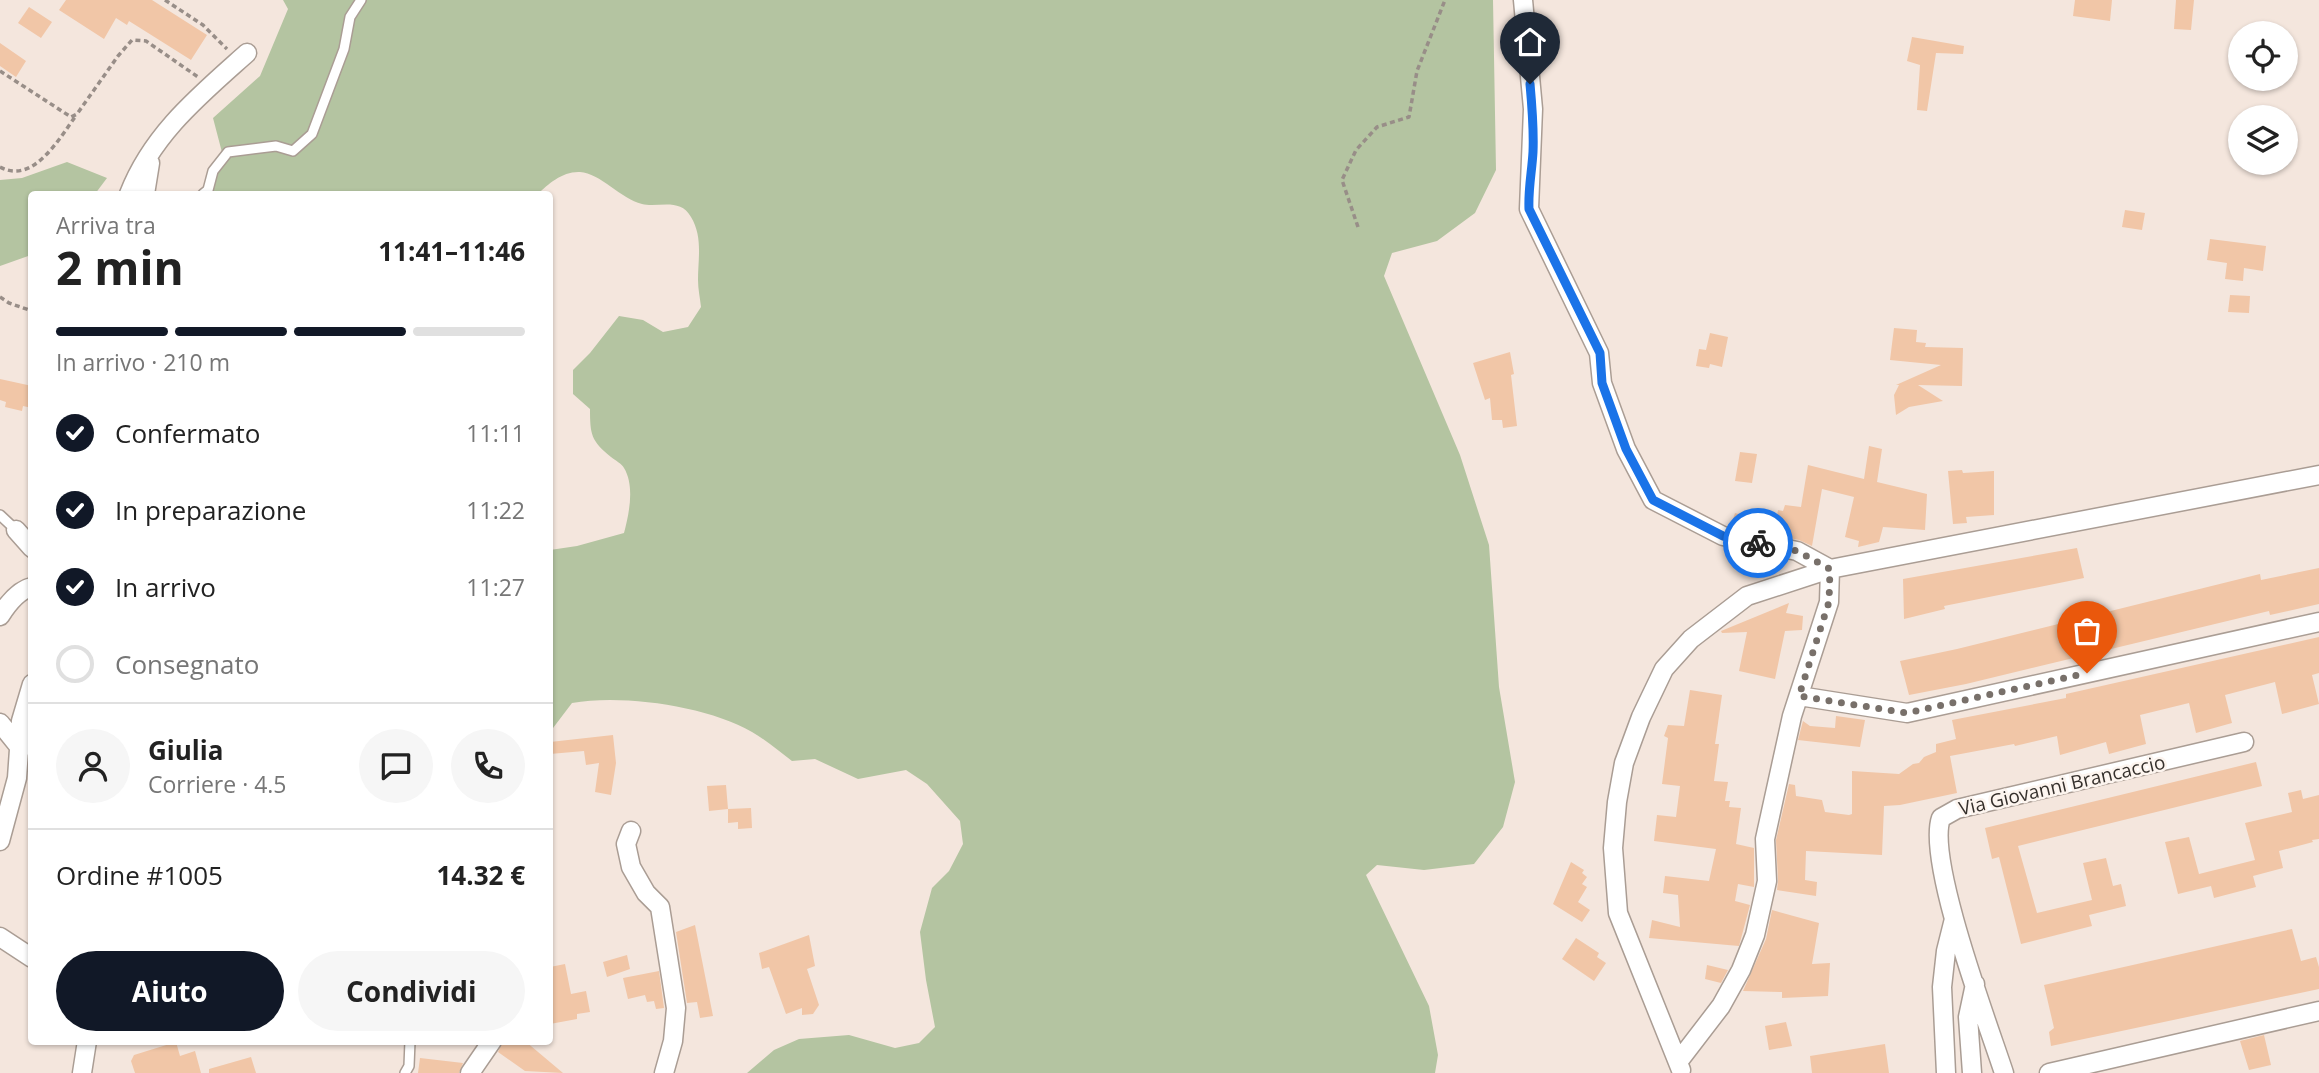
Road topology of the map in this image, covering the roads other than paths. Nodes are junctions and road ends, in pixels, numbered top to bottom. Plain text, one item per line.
1 (361, 0) edge
2 (1523, 0) edge
3 (243, 56) road end
4 (148, 157) junction
5 (131, 191) edge
6 (145, 191) edge
7 (207, 191) edge
8 (2319, 475) edge
9 (0, 515) edge
10 (16, 530) joint
11 (28, 544) edge
12 (1830, 569) junction
13 (28, 588) edge
14 (0, 616) edge
15 (2319, 622) edge
16 (1799, 696) junction
17 (28, 697) edge
18 (0, 723) edge
19 (2245, 742) dead end
20 (21, 749) junction
21 (631, 831) dead end
22 (0, 841) edge
23 (1954, 919) junction
24 (0, 937) edge
25 (28, 955) edge
26 (1975, 984) junction
27 (2319, 1011) edge
28 (86, 1045) edge
29 (410, 1045) edge
30 (489, 1045) edge
31 (1680, 1068) edge
32 (82, 1073) edge
33 (405, 1073) edge
34 (470, 1073) edge
35 (664, 1073) edge
36 (1946, 1073) edge
37 (1972, 1073) edge
38 (2004, 1073) edge
39 (2049, 1073) edge

1 - 7 lane
2 - 12 street
3 - 4 street
4 - 5 street
4 - 6 street
8 - 12 street
9 - 10 lane
10 - 11 street
12 - 16 street
12 - 31 street
13 - 14 street
15 - 16 street
16 - 31 street
17 - 20 street
18 - 20 street
19 - 23 street, Via Giovanni Brancaccio
20 - 22 street
21 - 35 street
23 - 26 street, Via Giovanni Brancaccio
23 - 36 street, Via Giovanni Brancaccio
24 - 25 street
26 - 37 street, Via Giovanni Brancaccio
26 - 38 street, Via Giovanni Brancaccio
27 - 39 street
28 - 32 street
29 - 33 lane
30 - 34 street

